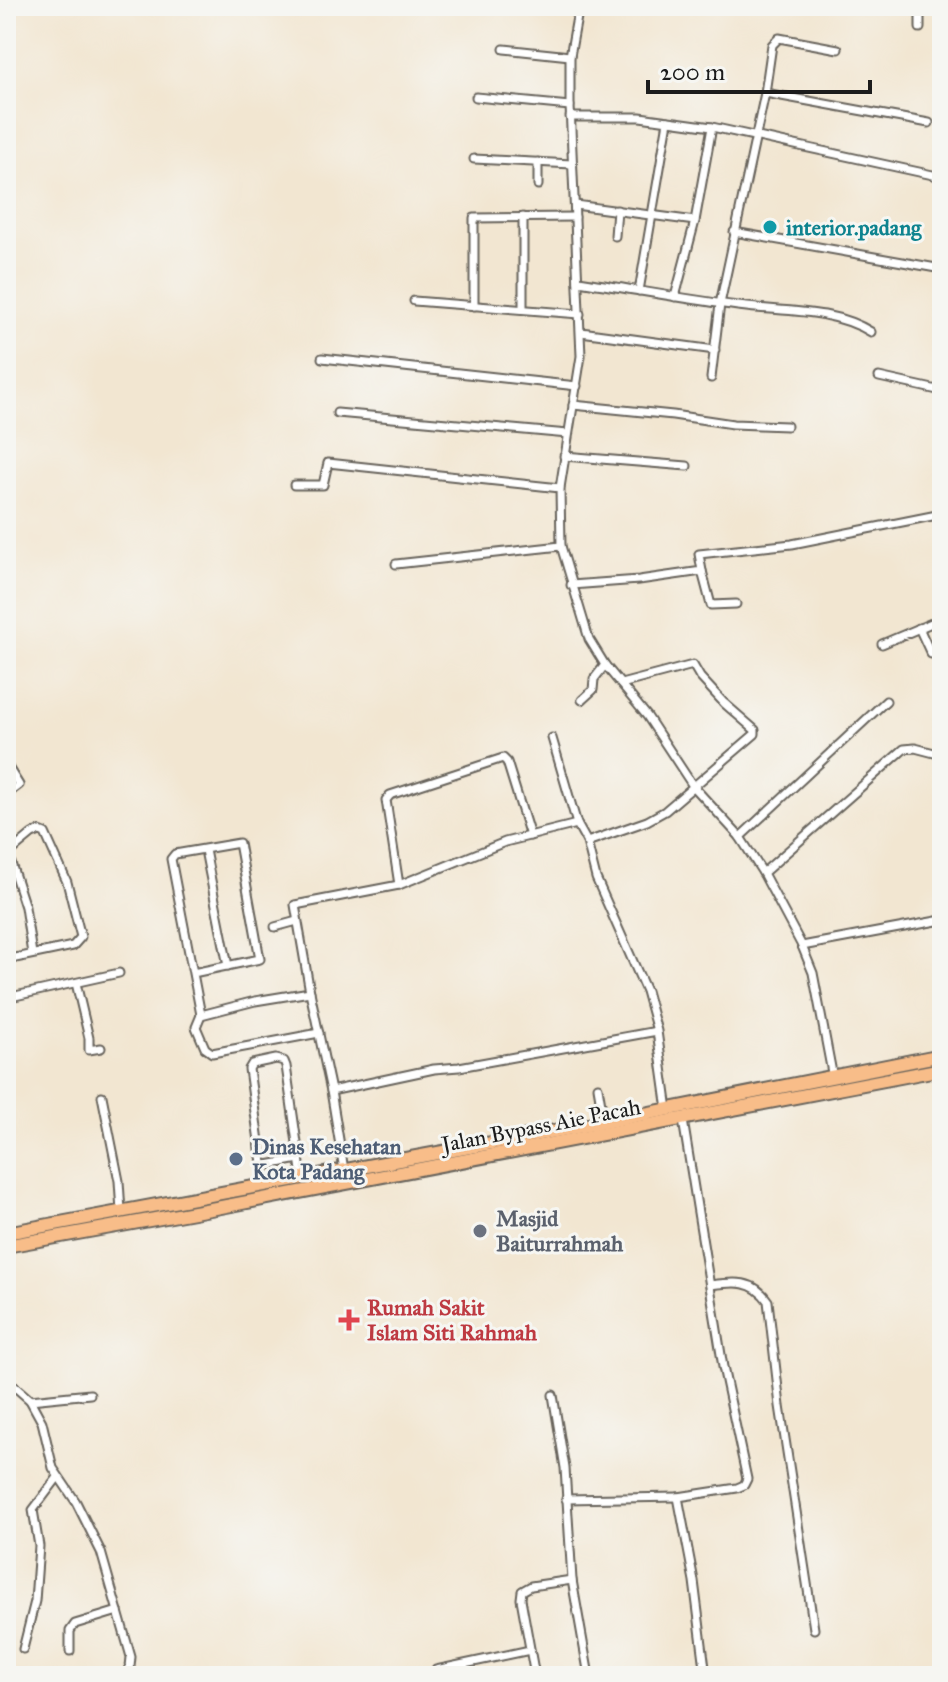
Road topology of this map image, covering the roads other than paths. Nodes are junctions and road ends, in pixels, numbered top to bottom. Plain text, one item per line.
1 (920, 6) edge
2 (577, 7) edge
3 (920, 28) dead end
4 (504, 49) dead end
5 (838, 49) dead end
6 (570, 56) junction
7 (765, 93) junction
8 (476, 97) dead end
9 (570, 106) junction
10 (570, 117) junction
11 (668, 121) junction
12 (929, 123) dead end
13 (712, 127) junction
14 (755, 136) junction
15 (474, 159) dead end
16 (538, 162) junction
17 (572, 164) junction
18 (942, 177) edge
19 (538, 185) dead end
20 (575, 205) junction
21 (617, 210) junction
22 (652, 216) junction
23 (523, 217) junction
24 (575, 217) junction
25 (695, 221) junction
26 (734, 232) junction
27 (615, 236) dead end
28 (942, 269) edge
29 (578, 281) junction
30 (639, 291) junction
31 (675, 297) junction
32 (414, 301) dead end
33 (720, 304) junction
34 (474, 306) junction
35 (523, 309) junction
36 (580, 314) junction
37 (581, 332) junction
38 (871, 332) dead end
39 (715, 350) junction
40 (322, 358) dead end
41 (879, 377) dead end
42 (711, 378) dead end
43 (577, 386) junction
44 (942, 391) edge
45 (573, 405) junction
46 (337, 413) dead end
47 (787, 426) dead end
48 (568, 434) junction
49 (564, 456) junction
50 (687, 466) dead end
51 (294, 485) dead end
52 (560, 488) junction
53 (942, 514) edge
54 (561, 546) junction
55 (396, 564) dead end
56 (702, 571) junction
57 (571, 585) junction
58 (736, 604) dead end
59 (941, 619) edge
60 (919, 628) junction
61 (882, 644) dead end
62 (942, 650) edge
63 (605, 665) junction
64 (621, 684) junction
65 (582, 700) dead end
66 (886, 701) dead end
67 (552, 738) dead end
68 (942, 755) edge
69 (6, 764) edge
70 (693, 786) junction
71 (6, 795) edge
72 (577, 824) junction
73 (530, 836) junction
74 (740, 837) junction
75 (587, 842) junction
76 (205, 850) junction
77 (763, 873) junction
78 (399, 885) junction
79 (942, 920) edge
80 (297, 921) junction
81 (275, 927) dead end
82 (802, 946) junction
83 (32, 954) junction
84 (6, 960) edge
85 (228, 966) junction
86 (119, 973) dead end
87 (193, 973) junction
88 (76, 983) junction
89 (310, 992) junction
90 (6, 998) edge
91 (201, 1015) junction
92 (657, 1031) junction
93 (319, 1033) junction
94 (101, 1048) dead end
95 (942, 1055) edge
96 (942, 1069) edge
97 (833, 1078) junction
98 (598, 1087) dead end
99 (331, 1091) junction
100 (102, 1096) dead end
101 (668, 1110) junction
102 (683, 1120) junction
103 (604, 1122) junction
104 (568, 1134) junction
105 (299, 1159) junction
106 (262, 1166) junction
107 (344, 1170) junction
108 (302, 1178) junction
109 (265, 1185) junction
110 (121, 1211) junction
111 (8, 1239) edge
112 (710, 1285) junction
113 (6, 1379) edge
114 (90, 1394) dead end
115 (553, 1395) dead end
116 (30, 1400) junction
117 (58, 1477) junction
118 (678, 1497) junction
119 (566, 1499) junction
120 (572, 1580) junction
121 (118, 1611) junction
122 (814, 1629) dead end
123 (23, 1649) dead end
124 (530, 1650) junction
125 (70, 1651) dead end
126 (436, 1670) dead end
127 (126, 1676) edge
128 (535, 1676) edge
129 (589, 1676) edge
130 (706, 1676) edge

1 - 3 street
2 - 6 street
4 - 6 street
5 - 7 street
6 - 9 street
7 - 12 street
7 - 14 street
8 - 9 street
9 - 10 street
10 - 11 street
10 - 17 street
11 - 13 street
11 - 22 street
13 - 14 street
13 - 25 street
14 - 18 street
14 - 26 street
15 - 16 street
16 - 17 street
16 - 19 street
17 - 20 street
20 - 21 street
20 - 24 street
21 - 22 street
21 - 27 street
22 - 25 street
22 - 30 street
23 - 24 street
23 - 34 street
23 - 35 street
24 - 29 street
25 - 31 street
26 - 28 street
26 - 33 street
29 - 30 street
29 - 36 street
30 - 31 street
31 - 33 street
32 - 34 street
33 - 38 street
33 - 39 street
34 - 35 street
35 - 36 street
36 - 37 street
37 - 39 street
37 - 43 street
39 - 42 street
40 - 43 street
41 - 44 street
43 - 45 street
45 - 47 street
45 - 48 street
46 - 48 street
48 - 49 street
49 - 50 street
49 - 52 street
51 - 52 street
52 - 54 street
53 - 56 street
54 - 55 street
54 - 57 street
56 - 57 street
56 - 58 street
57 - 63 street
59 - 60 street
60 - 61 street
60 - 62 street
63 - 64 street
63 - 65 street
64 - 70 street
64 - 70 street
66 - 74 street
67 - 72 street
68 - 77 street
69 - 71 street
70 - 74 street
70 - 75 street
72 - 73 street
72 - 75 street
73 - 78 street
73 - 78 street
74 - 77 street
75 - 92 street
76 - 85 street
76 - 85 street
76 - 87 street
77 - 82 street
78 - 80 street
79 - 82 street
80 - 81 street
80 - 89 street
82 - 97 street
83 - 83 street
83 - 84 street
85 - 87 street
86 - 88 street
87 - 91 street
88 - 90 street
88 - 94 street
89 - 91 street
89 - 93 street
91 - 93 street
92 - 99 street
92 - 101 street
93 - 99 street
95 - 97 highway
96 - 102 highway, Jalan Bypass Aie Pacah
97 - 101 highway
98 - 103 street
99 - 107 street
100 - 110 street
101 - 103 highway
102 - 104 highway, Jalan Bypass Aie Pacah
102 - 112 street
103 - 104 highway
104 - 107 highway
104 - 111 highway, Jalan Bypass Aie Pacah
105 - 106 street
105 - 106 street
105 - 108 street
106 - 109 street
107 - 108 highway
108 - 109 highway
109 - 110 highway
110 - 111 highway
112 - 118 street
112 - 122 street
113 - 116 street
114 - 116 street
115 - 119 street
116 - 117 street
117 - 121 street
117 - 123 street
118 - 119 street
118 - 130 street
119 - 120 street
120 - 124 street
120 - 129 street
121 - 125 street
121 - 127 street
124 - 126 street
124 - 128 street

